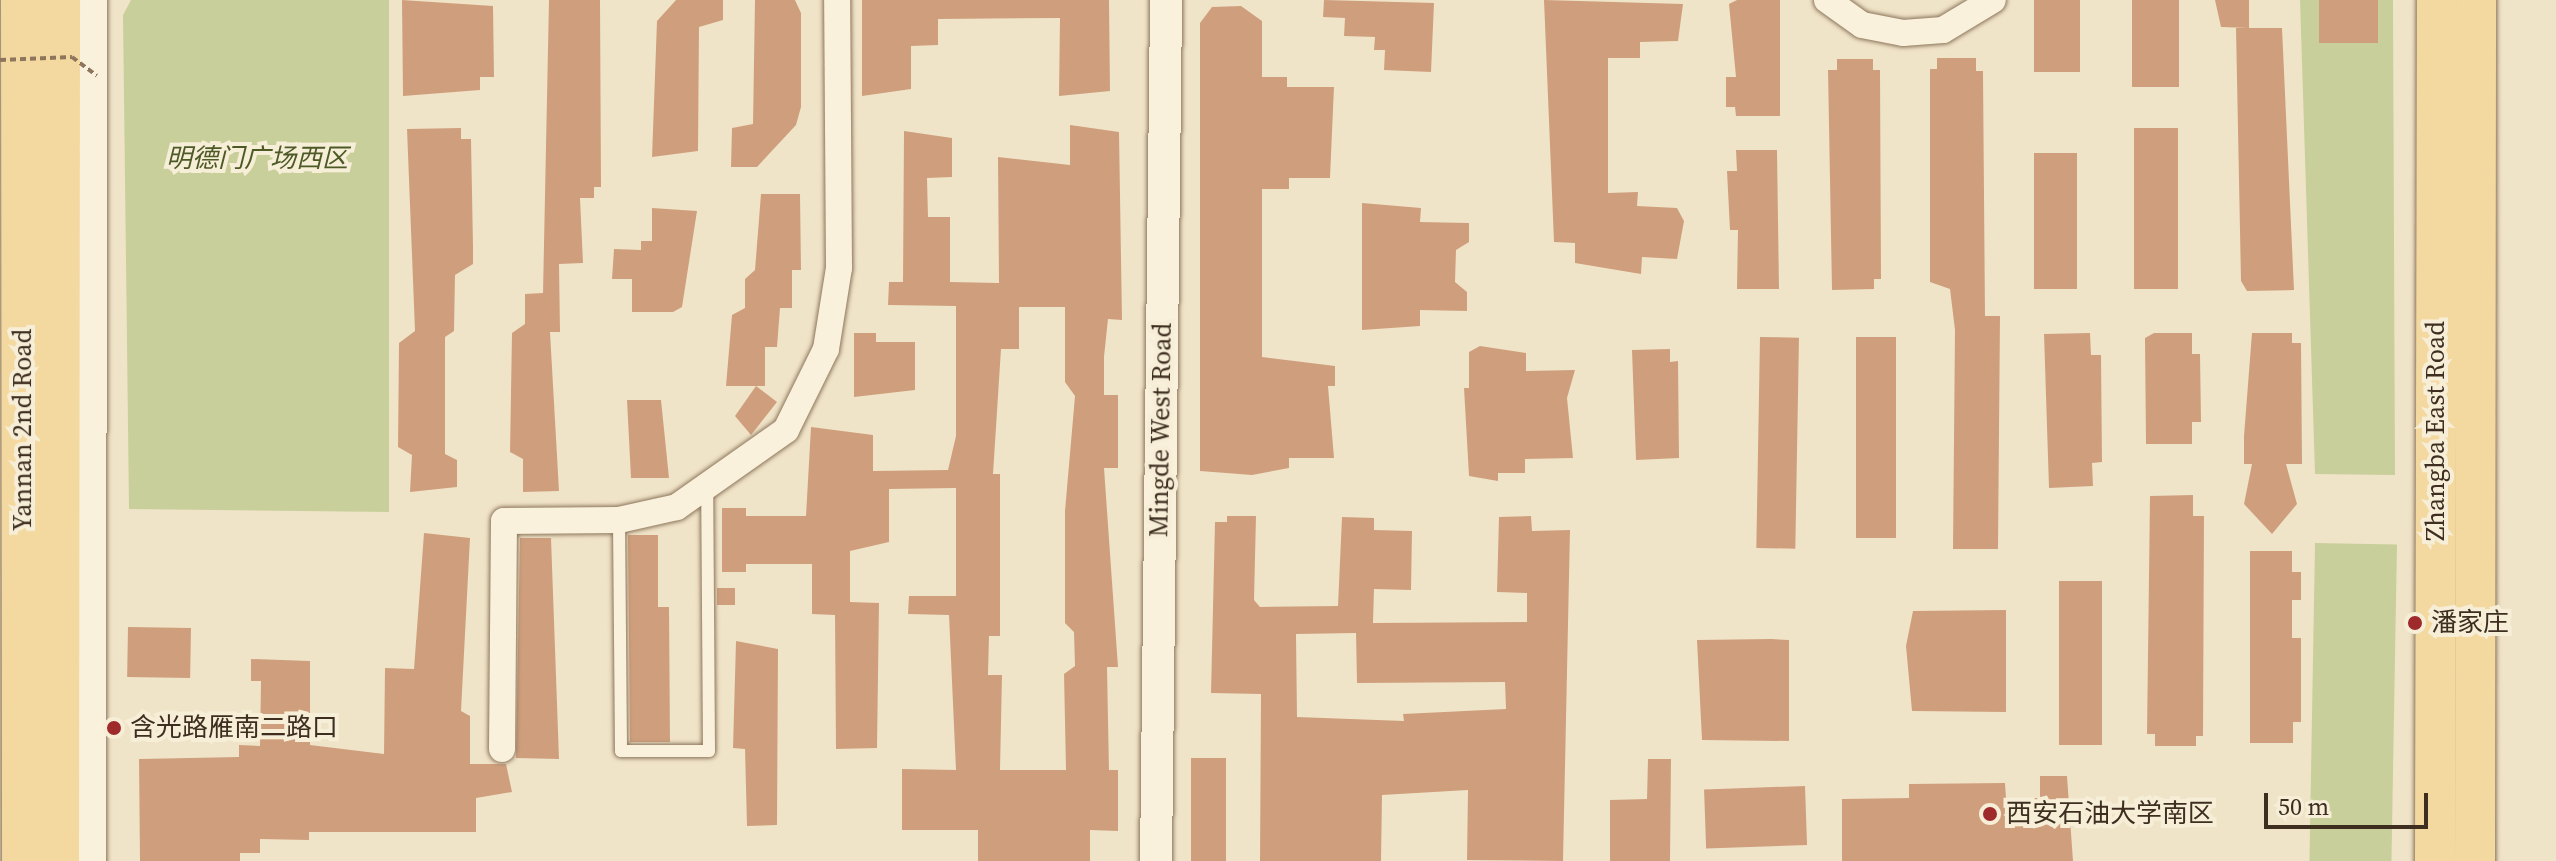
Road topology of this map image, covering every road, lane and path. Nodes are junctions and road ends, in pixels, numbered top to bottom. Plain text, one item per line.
1 (1, 0) edge
2 (21, 0) edge
3 (60, 0) edge
4 (78, 0) edge
5 (89, 0) edge
6 (837, 0) edge
7 (1166, 0) edge
8 (1827, 0) edge
9 (1993, 0) edge
10 (2437, 0) edge
11 (2476, 0) edge
12 (0, 7) edge
13 (0, 60) edge
14 (97, 76) dead end
15 (60, 97) junction
16 (41, 221) junction
17 (707, 487) junction
18 (619, 520) junction
19 (502, 749) dead end
20 (22, 861) edge
21 (59, 861) edge
22 (88, 861) edge
23 (1156, 861) edge
24 (2435, 861) edge
25 (2475, 861) edge

1 - 12 main road
2 - 16 main road, Yannan 2nd Road
3 - 15 main road, Yannan 2nd Road
4 - 15 main road
5 - 22 main road
6 - 17 street
7 - 23 street, Mingde West Road
8 - 9 street
10 - 24 main road, Zhangba East Road
11 - 25 main road, Zhangba East Road
13 - 14 path, bridge
15 - 16 main road, Yannan 2nd Road
16 - 20 main road, Yannan 2nd Road
16 - 21 main road, Yannan 2nd Road
17 - 18 street
17 - 18 lane
18 - 19 street

